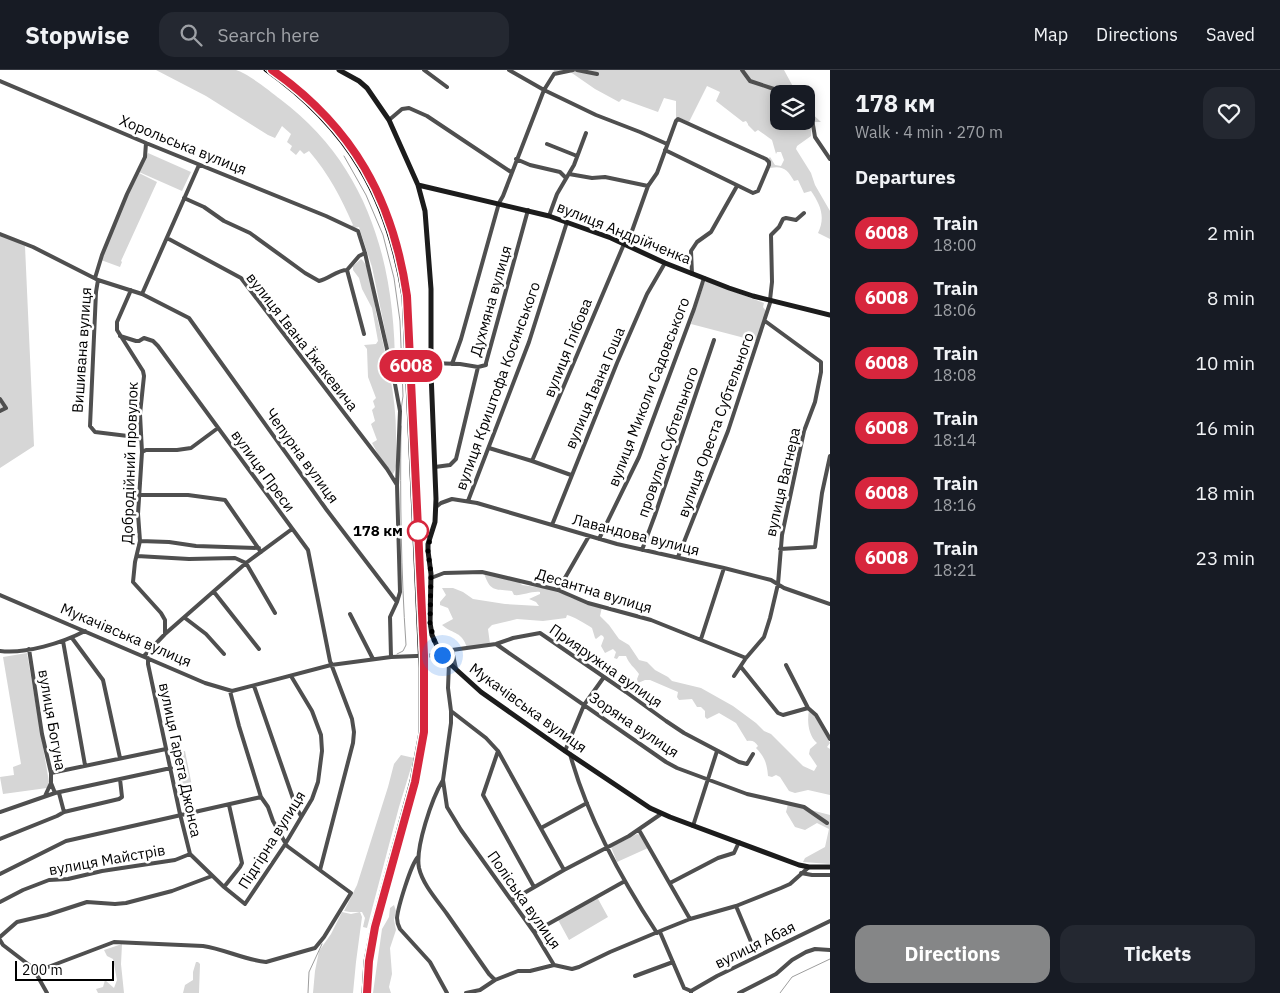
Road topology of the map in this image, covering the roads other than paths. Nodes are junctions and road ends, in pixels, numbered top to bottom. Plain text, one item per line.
1 (339, 70) edge
2 (354, 70) edge
3 (424, 70) edge
4 (509, 70) edge
5 (575, 70) edge
6 (742, 70) edge
7 (597, 74) dead end
8 (350, 76) junction
9 (0, 81) edge
10 (447, 86) dead end
11 (770, 88) edge
12 (544, 90) junction
13 (389, 120) junction
14 (813, 130) edge
15 (586, 133) dead end
16 (146, 144) junction
17 (547, 144) dead end
18 (667, 144) junction
19 (665, 150) junction
20 (577, 156) junction
21 (516, 159) junction
22 (830, 160) edge
23 (200, 165) junction
24 (511, 172) junction
25 (568, 176) junction
26 (418, 185) junction
27 (648, 186) junction
28 (736, 186) junction
29 (184, 198) junction
30 (499, 203) junction
31 (528, 210) junction
32 (804, 213) dead end
33 (549, 216) junction
34 (566, 222) junction
35 (0, 234) edge
36 (167, 238) junction
37 (626, 244) junction
38 (365, 253) junction
39 (665, 263) junction
40 (347, 270) junction
41 (692, 274) junction
42 (704, 278) junction
43 (97, 279) junction
44 (131, 290) junction
45 (142, 294) junction
46 (771, 300) junction
47 (830, 315) edge
48 (765, 321) junction
49 (364, 334) dead end
50 (120, 336) junction
51 (714, 340) dead end
52 (431, 363) junction
53 (452, 364) junction
54 (478, 367) junction
55 (0, 399) edge
56 (0, 412) edge
57 (218, 428) junction
58 (141, 440) junction
59 (489, 448) junction
60 (142, 452) junction
61 (830, 456) edge
62 (532, 461) junction
63 (435, 467) junction
64 (571, 475) junction
65 (397, 485) junction
66 (140, 495) junction
67 (468, 501) junction
68 (436, 507) junction
69 (552, 525) junction
70 (292, 529) junction
71 (589, 536) junction
72 (599, 539) junction
73 (140, 540) junction
74 (780, 549) junction
75 (260, 550) junction
76 (642, 550) junction
77 (137, 556) junction
78 (678, 557) junction
79 (246, 563) junction
80 (724, 568) junction
81 (431, 578) junction
82 (778, 584) junction
83 (558, 590) junction
84 (214, 592) junction
85 (0, 595) edge
86 (397, 602) junction
87 (830, 604) edge
88 (275, 614) dead end
89 (350, 614) dead end
90 (185, 618) junction
91 (85, 632) junction
92 (165, 634) junction
93 (72, 638) junction
94 (701, 638) junction
95 (63, 641) junction
96 (496, 644) junction
97 (29, 650) junction
98 (258, 650) dead end
99 (0, 651) edge
100 (224, 654) dead end
101 (442, 655) junction
102 (146, 657) junction
103 (391, 657) junction
104 (746, 658) junction
105 (374, 659) junction
106 (449, 663) junction
107 (331, 665) junction
108 (786, 665) dead end
109 (741, 667) junction
110 (457, 671) junction
111 (291, 676) junction
112 (734, 676) dead end
113 (604, 677) junction
114 (254, 686) junction
115 (230, 691) junction
116 (584, 705) junction
117 (808, 708) junction
118 (451, 711) junction
119 (830, 738) edge
120 (166, 749) junction
121 (498, 751) junction
122 (718, 751) junction
123 (567, 753) junction
124 (753, 754) dead end
125 (120, 758) junction
126 (583, 763) junction
127 (85, 765) junction
128 (171, 768) junction
129 (574, 768) junction
130 (51, 773) junction
131 (120, 779) junction
132 (708, 779) junction
133 (442, 780) junction
134 (51, 783) junction
135 (57, 793) junction
136 (45, 796) junction
137 (261, 797) junction
138 (587, 803) junction
139 (229, 804) junction
140 (0, 812) edge
141 (64, 812) junction
142 (180, 814) junction
143 (661, 814) junction
144 (301, 816) junction
145 (827, 822) dead end
146 (693, 826) junction
147 (541, 828) junction
148 (639, 830) junction
149 (0, 839) edge
150 (739, 842) junction
151 (285, 844) junction
152 (608, 847) junction
153 (190, 854) junction
154 (418, 858) junction
155 (809, 867) junction
156 (830, 867) edge
157 (320, 870) junction
158 (564, 870) junction
159 (801, 873) junction
160 (0, 874) edge
161 (830, 875) edge
162 (212, 876) junction
163 (625, 881) junction
164 (670, 884) junction
165 (224, 887) junction
166 (534, 887) junction
167 (512, 900) junction
168 (0, 902) edge
169 (245, 904) joint
170 (736, 906) junction
171 (690, 919) junction
172 (830, 921) edge
173 (534, 932) junction
174 (659, 932) junction
175 (0, 939) edge
176 (830, 950) edge
177 (756, 956) junction
178 (674, 962) junction
179 (554, 965) junction
180 (35, 972) junction
181 (635, 976) dead end
182 (495, 980) junction
183 (691, 992) edge
184 (47, 993) edge
185 (447, 993) edge
186 (466, 993) edge
187 (739, 993) edge

1 - 8 street
2 - 8 street
3 - 10 street
4 - 12 street
5 - 7 street
5 - 12 street
6 - 11 street
8 - 13 street
9 - 16 street, Хорольська вулиця
12 - 18 street
12 - 21 street
13 - 24 street
13 - 26 street
14 - 22 street
15 - 20 street
16 - 23 street, Хорольська вулиця
16 - 43 street, Вишивана вулиця
17 - 20 street
18 - 19 street, вулиця Глібова
18 - 28 street, вулиця Глібова
19 - 27 street, вулиця Глібова
19 - 28 street
20 - 25 street
21 - 24 street
21 - 25 street
23 - 29 street
23 - 38 street, Хорольська вулиця
24 - 30 street
25 - 27 street
25 - 33 street
26 - 30 street, вулиця Андрійченка
26 - 52 street
27 - 37 street, вулиця Глібова
28 - 41 street
29 - 36 street
29 - 40 street
30 - 31 street, вулиця Андрійченка
30 - 53 street
31 - 33 street, вулиця Андрійченка
31 - 54 street, Духмяна вулиця
32 - 46 street, вулиця Ореста Субтельного
33 - 34 street, вулиця Андрійченка
34 - 37 street, вулиця Андрійченка
34 - 59 street, вулиця Криштофа Косинського
35 - 43 street, Чепурна вулиця
36 - 45 street
36 - 65 street, вулиця Івана Їжакевича
37 - 39 street, вулиця Андрійченка
37 - 62 street, вулиця Глібова
38 - 40 street
38 - 65 street
39 - 41 street, вулиця Андрійченка
39 - 64 street, вулиця Івана Гоша
40 - 49 street
41 - 42 street, вулиця Андрійченка
42 - 46 street, вулиця Андрійченка
42 - 72 street, вулиця Миколи Садовського
43 - 44 street, Чепурна вулиця
43 - 58 street, Вишивана вулиця
44 - 45 street, Чепурна вулиця
44 - 50 street
45 - 86 street, Чепурна вулиця
46 - 47 street, вулиця Андрійченка
46 - 48 street, вулиця Ореста Субтельного
48 - 74 street, вулиця Вагнера
48 - 78 street, вулиця Ореста Субтельного
50 - 57 street, вулиця Преси
50 - 58 street, Добродійний провулок
51 - 76 street, провулок Субтельного
52 - 53 street
52 - 63 street
53 - 54 street
54 - 63 street, Духмяна вулиця
55 - 56 street
57 - 60 street
57 - 70 street, вулиця Преси
58 - 60 street, Добродійний провулок
59 - 62 street
59 - 67 street, вулиця Криштофа Косинського
60 - 66 street, Добродійний провулок
61 - 74 street
62 - 64 street
63 - 68 street
64 - 69 street, вулиця Івана Гоша
65 - 86 street
66 - 73 street, Добродійний провулок
66 - 75 street
67 - 68 street, Лавандова вулиця
67 - 69 street, Лавандова вулиця
68 - 81 street
69 - 71 street, Лавандова вулиця
70 - 75 street
70 - 107 street, вулиця Преси
71 - 72 street, Лавандова вулиця
71 - 83 street
72 - 76 street, Лавандова вулиця
73 - 75 street
73 - 77 street, Добродійний провулок
74 - 82 street, вулиця Вагнера
75 - 79 street
76 - 78 street, Лавандова вулиця
77 - 79 street
77 - 92 street, Добродійний провулок
78 - 80 street, Лавандова вулиця
79 - 84 street
79 - 88 street
80 - 82 street, Лавандова вулиця
80 - 94 street
81 - 83 street, Десантна вулиця
81 - 101 street
82 - 87 street, Лавандова вулиця
82 - 104 street, вулиця Вагнера
83 - 94 street, Десантна вулиця
84 - 90 street
84 - 98 street
85 - 91 street, Мукачівська вулиця
86 - 103 street
89 - 105 street
90 - 92 street
90 - 100 street
91 - 93 street
91 - 102 street, Мукачівська вулиця
92 - 102 street
93 - 95 street
93 - 125 street
94 - 104 street, Десантна вулиця
95 - 97 street
95 - 127 street
96 - 110 street, Прияружна вулиця
96 - 113 street, Прияружна вулиця
96 - 116 street, Зоряна вулиця
97 - 99 street
97 - 130 street, вулиця Богуна
101 - 103 street, Мукачівська вулиця
101 - 106 street, Мукачівська вулиця
102 - 115 street, Мукачівська вулиця
102 - 120 street, вулиця Гарета Джонса
103 - 105 street, Мукачівська вулиця
104 - 109 street, вулиця Вагнера
105 - 107 street, Мукачівська вулиця
106 - 110 street, Мукачівська вулиця
106 - 118 street, Поліська вулиця
107 - 111 street, Мукачівська вулиця
107 - 157 street, вулиця Преси
108 - 117 street
109 - 112 street, вулиця Вагнера
109 - 117 street
110 - 123 street, Мукачівська вулиця
111 - 114 street, Мукачівська вулиця
111 - 144 street, Підгірна вулиця
113 - 116 street
113 - 122 street, Прияружна вулиця
114 - 115 street, Мукачівська вулиця
114 - 144 street
115 - 137 street
116 - 123 street
116 - 132 street, Зоряна вулиця
117 - 119 street
118 - 121 street
118 - 133 street, Поліська вулиця
120 - 125 street
120 - 128 street, вулиця Гарета Джонса
121 - 147 street
121 - 166 street
122 - 124 street, Прияружна вулиця
122 - 132 street
123 - 126 street, Мукачівська вулиця
123 - 129 street
125 - 127 street
126 - 129 street
126 - 143 street, Мукачівська вулиця
127 - 130 street
128 - 131 street
128 - 142 street, вулиця Гарета Джонса
129 - 138 street
130 - 134 street, вулиця Богуна
131 - 135 street
131 - 141 street
132 - 145 street, Зоряна вулиця
132 - 146 street
133 - 154 street
133 - 167 street, Поліська вулиця
134 - 135 street, вулиця Богуна
134 - 136 street
135 - 136 street
135 - 141 street, вулиця Богуна
136 - 140 street
137 - 139 street
137 - 151 street
138 - 147 street
138 - 152 street
139 - 142 street
139 - 165 street
141 - 149 street
142 - 153 street, вулиця Гарета Джонса
142 - 160 street
143 - 146 street, Мукачівська вулиця
143 - 148 street
144 - 151 street, Підгірна вулиця
146 - 150 street, Мукачівська вулиця
147 - 158 street
148 - 152 street
148 - 164 street
150 - 155 street, Мукачівська вулиця
150 - 164 street
151 - 157 street
151 - 169 street, Підгірна вулиця
152 - 158 street
152 - 163 street
153 - 162 street, вулиця Гарета Джонса
153 - 168 street, вулиця Майстрів
154 - 182 street
154 - 185 street
155 - 156 street, Мукачівська вулиця
155 - 159 street
157 - 180 street
158 - 166 street
159 - 161 street
159 - 170 street, Поліська вулиця
162 - 165 street, вулиця Гарета Джонса
162 - 175 street
163 - 173 street
163 - 174 street
164 - 171 street
165 - 169 street, вулиця Гарета Джонса
166 - 167 street
167 - 173 street, Поліська вулиця
170 - 171 street, Поліська вулиця
170 - 177 street
171 - 174 street, Поліська вулиця
172 - 177 street, вулиця Абая
173 - 179 street, Поліська вулиця
174 - 178 street
174 - 179 street, Поліська вулиця
175 - 180 street
176 - 187 street
177 - 183 street, вулиця Абая
178 - 181 street
178 - 183 street
179 - 182 street
180 - 184 street
182 - 186 street

